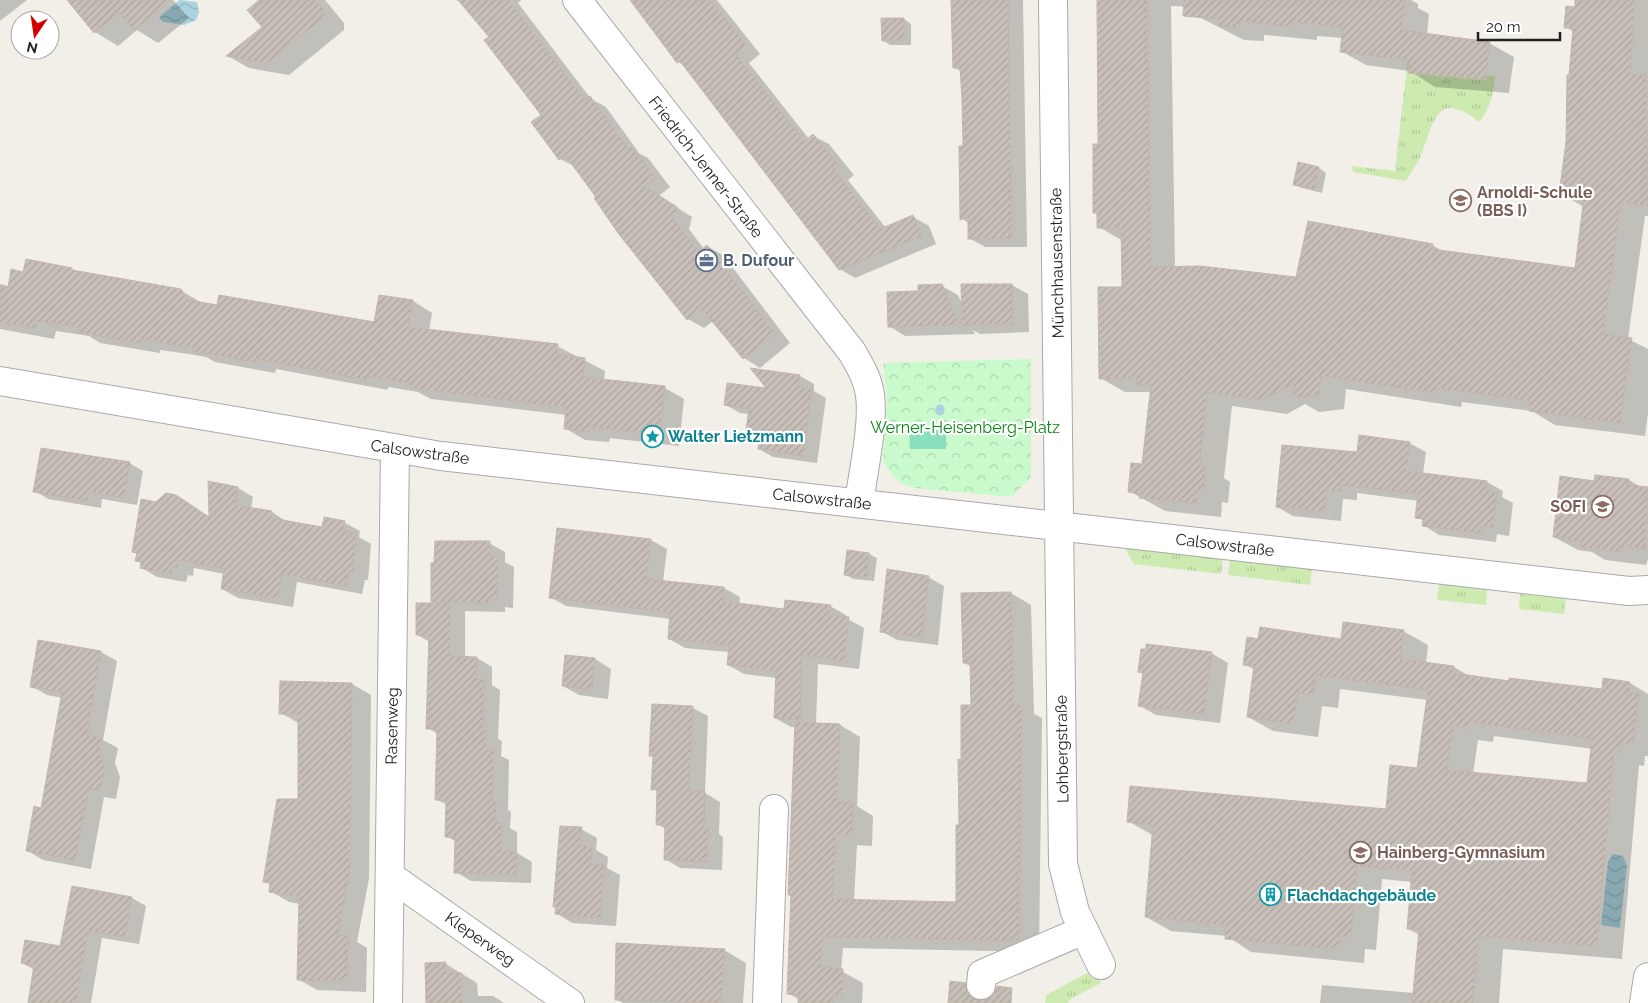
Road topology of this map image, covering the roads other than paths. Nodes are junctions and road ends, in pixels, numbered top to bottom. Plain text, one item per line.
1 (577, 0) edge
2 (1053, 0) edge
3 (0, 381) edge
4 (395, 449) junction
5 (859, 503) junction
6 (1060, 526) junction
7 (1648, 590) edge
8 (774, 809) dead end
9 (390, 876) junction
10 (1084, 930) junction
11 (1101, 965) dead end
12 (1648, 977) edge
13 (981, 984) dead end
14 (388, 1003) edge
15 (570, 1003) edge
16 (767, 1003) edge
17 (1644, 1003) edge

1 - 5 street, Friedrich-Jenner-Straße
2 - 6 street, Münchhausenstraße
3 - 4 street, Calsowstraße
4 - 5 street, Calsowstraße
4 - 9 street, Rasenweg
5 - 6 street, Calsowstraße
6 - 7 street, Calsowstraße
6 - 10 street, Lohbergstraße
8 - 16 street
9 - 14 street, Rasenweg
9 - 15 street, Kleperweg
10 - 11 street, Lohbergstraße
10 - 13 street
12 - 17 street

